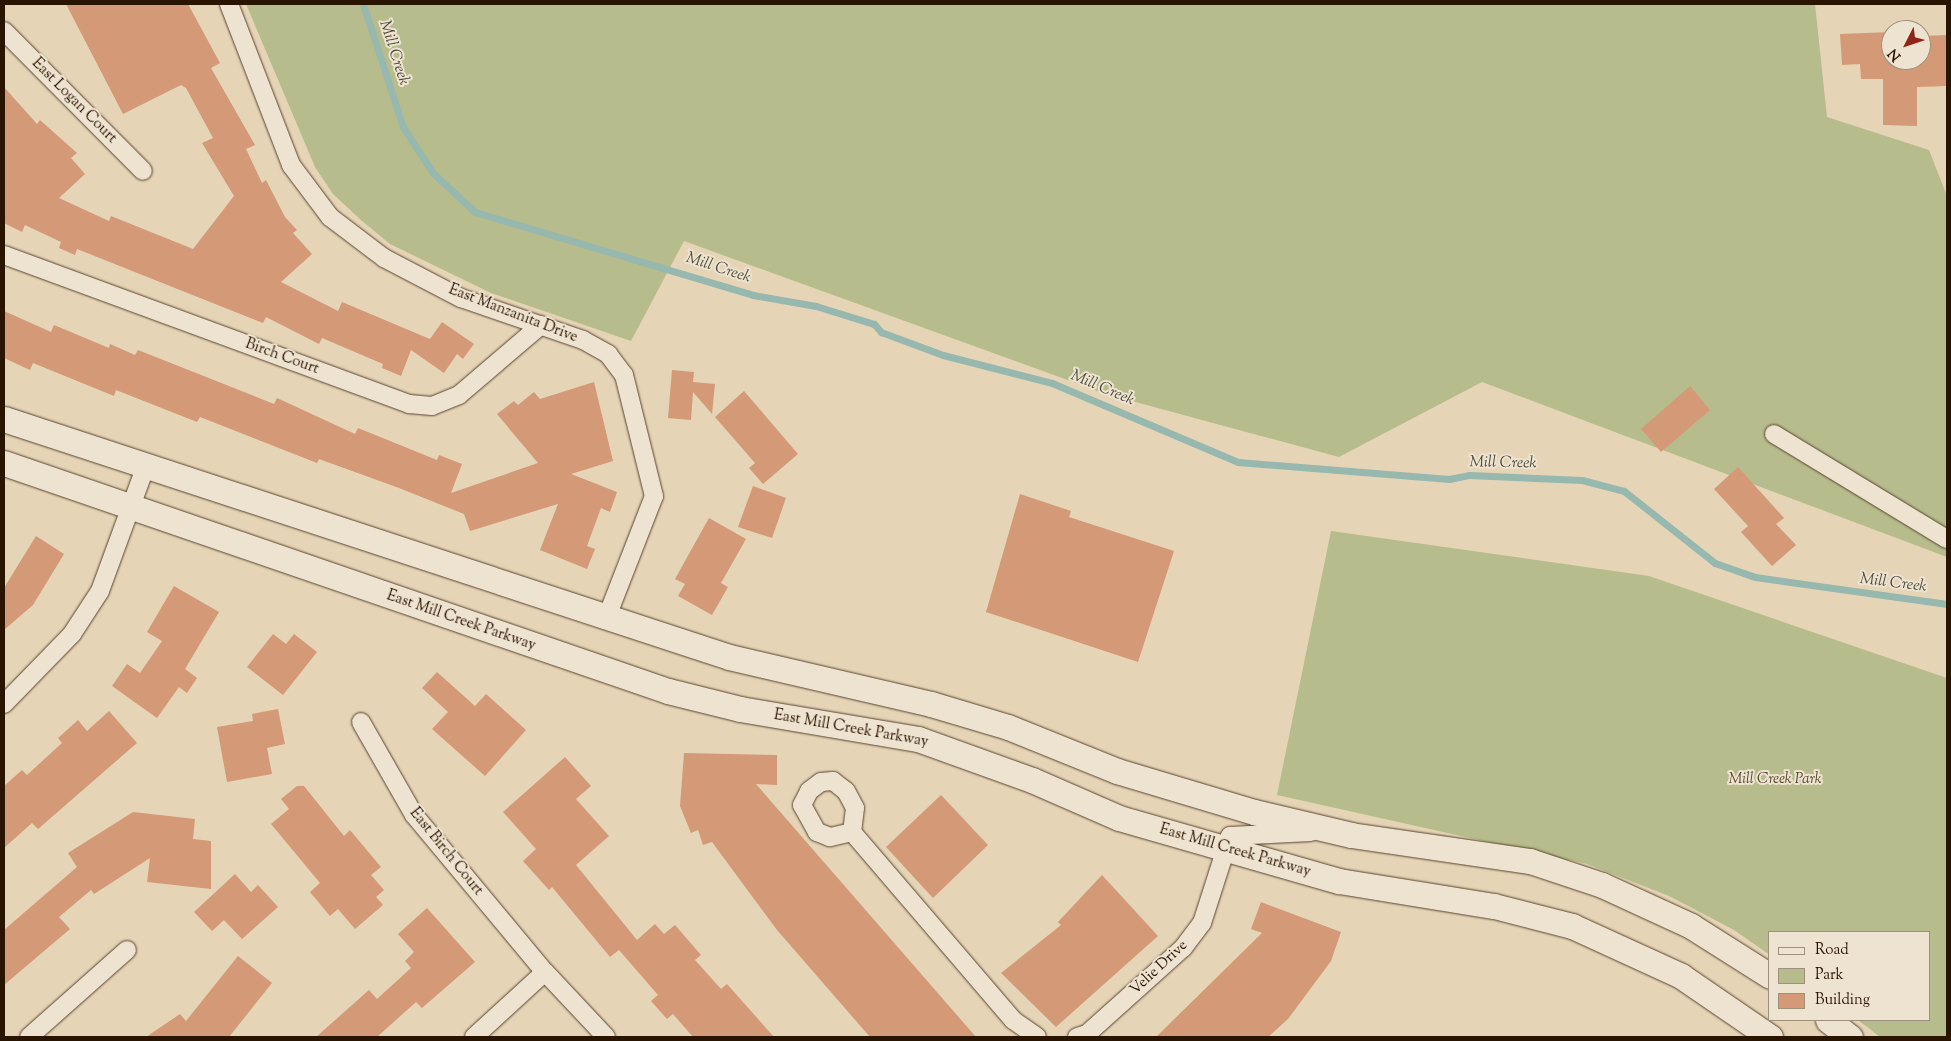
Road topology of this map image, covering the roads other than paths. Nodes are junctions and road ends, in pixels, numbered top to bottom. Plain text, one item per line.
1 (229, 4) edge
2 (4, 31) edge
3 (143, 171) dead end
4 (4, 254) edge
5 (541, 325) junction
6 (4, 419) edge
7 (1774, 434) dead end
8 (4, 463) edge
9 (145, 468) junction
10 (130, 510) junction
11 (1947, 539) edge
12 (606, 619) junction
13 (4, 704) edge
14 (361, 722) dead end
15 (1333, 830) junction
16 (852, 832) dead end
17 (1226, 848) junction
18 (127, 950) dead end
19 (545, 972) junction
20 (1768, 975) edge
21 (1829, 1021) edge
22 (29, 1037) edge
23 (474, 1037) edge
24 (606, 1037) edge
25 (1037, 1037) edge
26 (1077, 1037) edge
27 (1770, 1037) edge
28 (1850, 1037) edge

1 - 5 street, East Manzanita Drive
2 - 3 street, East Logan Court
4 - 5 street, Birch Court
5 - 12 street, East Manzanita Drive
6 - 9 street
7 - 11 street
8 - 10 street, East Mill Creek Parkway
9 - 10 street
9 - 12 street
10 - 13 street
10 - 17 street, East Mill Creek Parkway
12 - 15 street
14 - 19 street, East Birch Court
15 - 17 street
15 - 20 street
16 - 25 street
17 - 26 street, Velie Drive
17 - 27 street, East Mill Creek Parkway
18 - 22 street
19 - 23 street
19 - 24 street, East Birch Court
21 - 28 street

